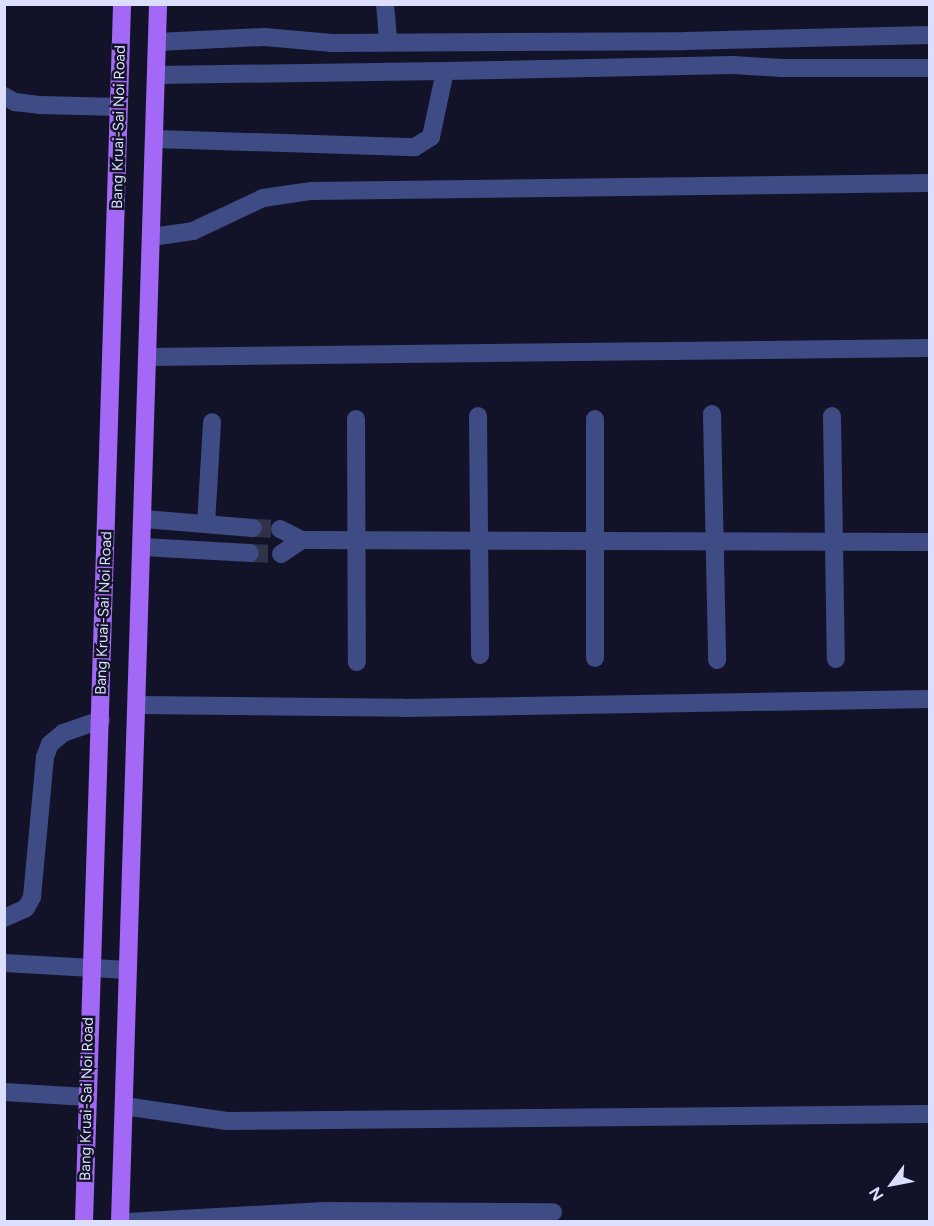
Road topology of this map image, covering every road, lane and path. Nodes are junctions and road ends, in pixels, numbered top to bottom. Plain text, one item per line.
1 (122, 4) edge
2 (158, 4) edge
3 (385, 4) edge
4 (930, 35) edge
5 (388, 41) junction
6 (158, 42) junction
7 (930, 68) edge
8 (445, 71) junction
9 (157, 75) junction
10 (4, 96) edge
11 (119, 107) junction
12 (154, 139) junction
13 (930, 183) edge
14 (152, 237) junction
15 (930, 348) edge
16 (148, 357) junction
17 (712, 414) dead end
18 (478, 416) dead end
19 (832, 416) dead end
20 (595, 418) dead end
21 (356, 419) dead end
22 (213, 422) dead end
23 (144, 519) junction
24 (206, 524) junction
25 (253, 528) tunnel mouth
26 (280, 529) tunnel mouth
27 (302, 540) junction
28 (356, 540) junction
29 (477, 542) junction
30 (594, 542) junction
31 (714, 542) junction
32 (834, 542) junction
33 (930, 542) edge
34 (143, 547) junction
35 (250, 553) tunnel mouth
36 (281, 554) tunnel mouth
37 (480, 655) dead end
38 (595, 658) dead end
39 (836, 659) dead end
40 (717, 660) dead end
41 (357, 662) dead end
42 (930, 699) edge
43 (137, 705) junction
44 (101, 720) junction
45 (4, 918) edge
46 (4, 963) edge
47 (90, 970) junction
48 (128, 970) junction
49 (4, 1092) edge
50 (87, 1096) junction
51 (124, 1106) junction
52 (930, 1114) edge
53 (553, 1212) dead end
54 (84, 1221) edge
55 (120, 1221) edge
56 (128, 1221) edge

1 - 11 main road, Bang Kruai-Sai Noi Road
2 - 6 main road
3 - 5 street
4 - 5 street
5 - 6 street
6 - 9 main road
7 - 8 street
8 - 9 street
8 - 12 street
9 - 12 main road
10 - 11 street
11 - 44 main road, Bang Kruai-Sai Noi Road
12 - 14 main road
13 - 14 street
14 - 16 main road
15 - 16 street
16 - 23 main road
17 - 31 street
18 - 29 street
19 - 32 street
20 - 30 street
21 - 28 street
22 - 24 street
23 - 24 street
23 - 34 main road
24 - 25 street
26 - 27 street
27 - 28 street
27 - 36 street
28 - 29 street
28 - 41 street
29 - 30 street
29 - 37 street
30 - 31 street
30 - 38 street
31 - 32 street
31 - 40 street
32 - 33 street
32 - 39 street
34 - 35 street
34 - 43 main road
42 - 43 street
43 - 48 main road
44 - 45 street
44 - 47 main road, Bang Kruai-Sai Noi Road
46 - 47 street
47 - 48 street
47 - 50 main road, Bang Kruai-Sai Noi Road
48 - 51 main road
49 - 50 street
50 - 54 main road, Bang Kruai-Sai Noi Road
51 - 52 street
51 - 55 main road
53 - 56 street

